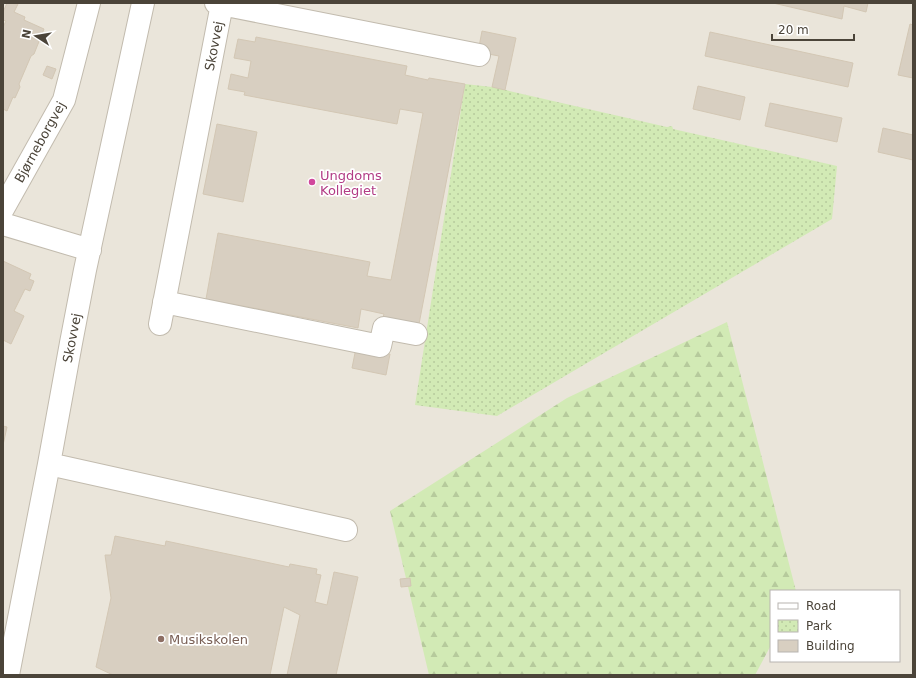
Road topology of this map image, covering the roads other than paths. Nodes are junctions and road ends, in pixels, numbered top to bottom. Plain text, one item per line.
1 (89, 3) edge
2 (143, 3) edge
3 (219, 4) edge
4 (479, 55) dead end
5 (3, 209) edge
6 (3, 224) edge
7 (90, 250) junction
8 (164, 302) junction
9 (160, 324) dead end
10 (416, 334) dead end
11 (49, 464) junction
12 (346, 530) dead end
13 (8, 675) edge

1 - 5 street, Bjørneborgvej
2 - 7 street, Skovvej
3 - 4 street, Skovvej
3 - 8 street, Skovvej
6 - 7 street
7 - 11 street, Skovvej
8 - 9 street, Skovvej
8 - 10 street
11 - 12 street
11 - 13 street, Skovvej

